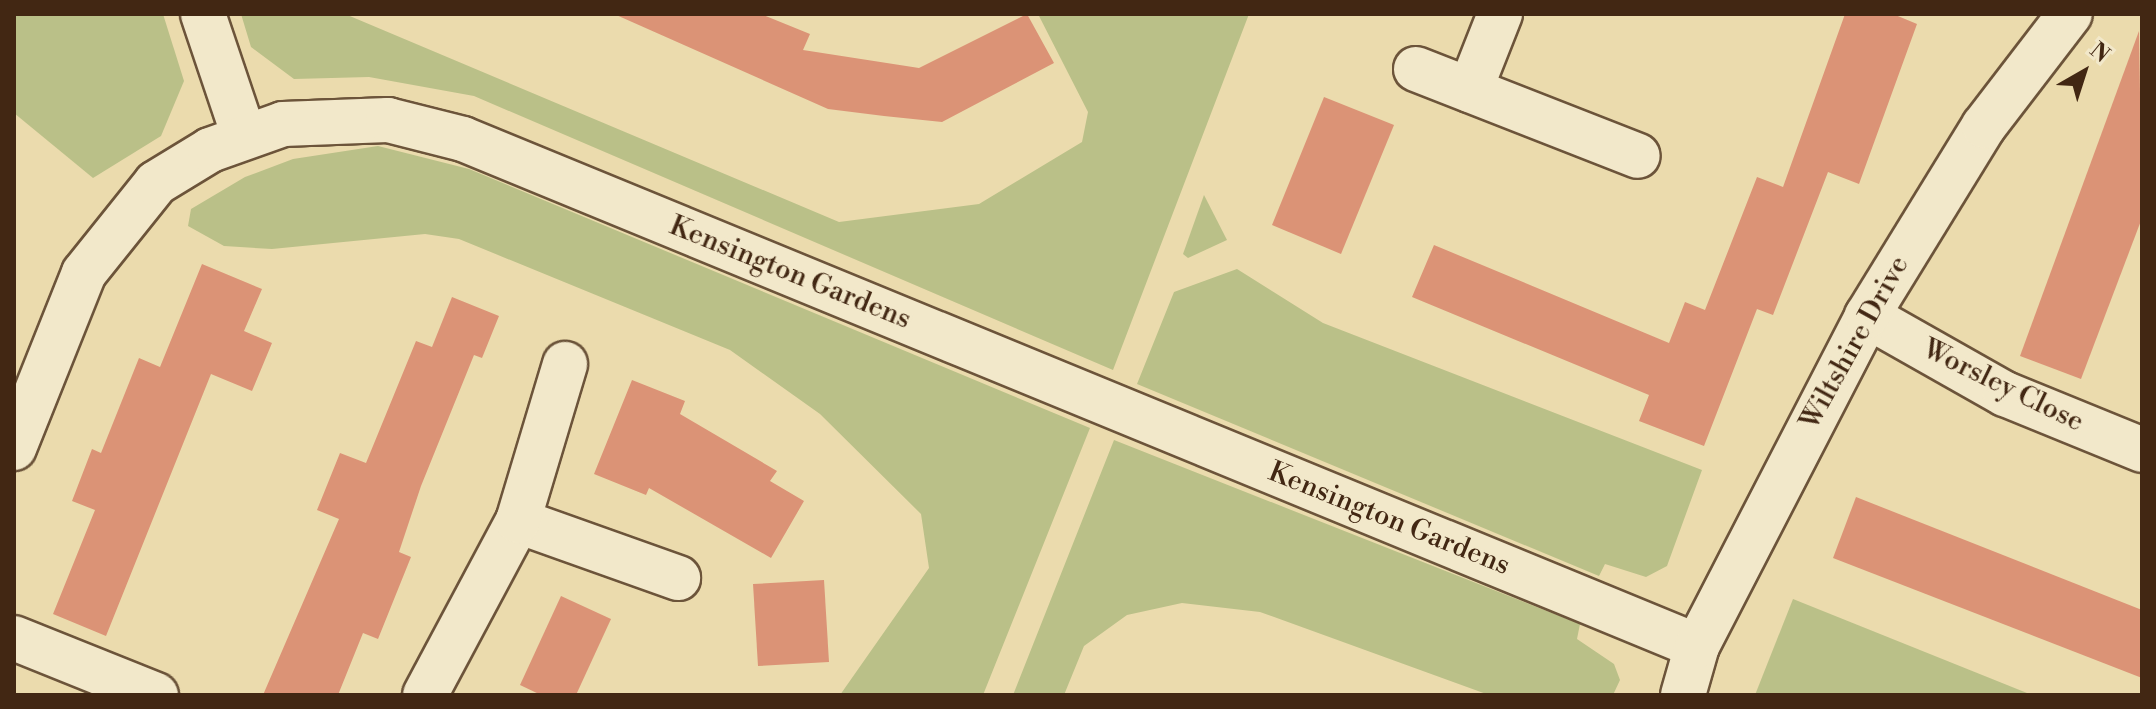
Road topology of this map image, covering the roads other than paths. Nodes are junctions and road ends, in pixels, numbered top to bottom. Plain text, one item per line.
1 (203, 14) edge
2 (1500, 14) edge
3 (2070, 14) edge
4 (1416, 69) dead end
5 (1470, 90) junction
6 (244, 136) junction
7 (1638, 156) dead end
8 (1867, 316) junction
9 (565, 364) dead end
10 (14, 448) edge
11 (2142, 450) edge
12 (518, 521) junction
13 (678, 578) dead end
14 (14, 638) edge
15 (1697, 646) junction
16 (156, 695) edge
17 (425, 695) edge
18 (1683, 695) edge

1 - 6 street
2 - 5 street
3 - 8 street, Wiltshire Drive
4 - 5 street
5 - 7 street
6 - 10 street, Kensington Gardens
6 - 15 street, Kensington Gardens
8 - 11 street, Worsley Close
8 - 15 street, Wiltshire Drive
9 - 12 street
12 - 13 street
12 - 17 street
14 - 16 street
15 - 18 street, Wiltshire Drive

